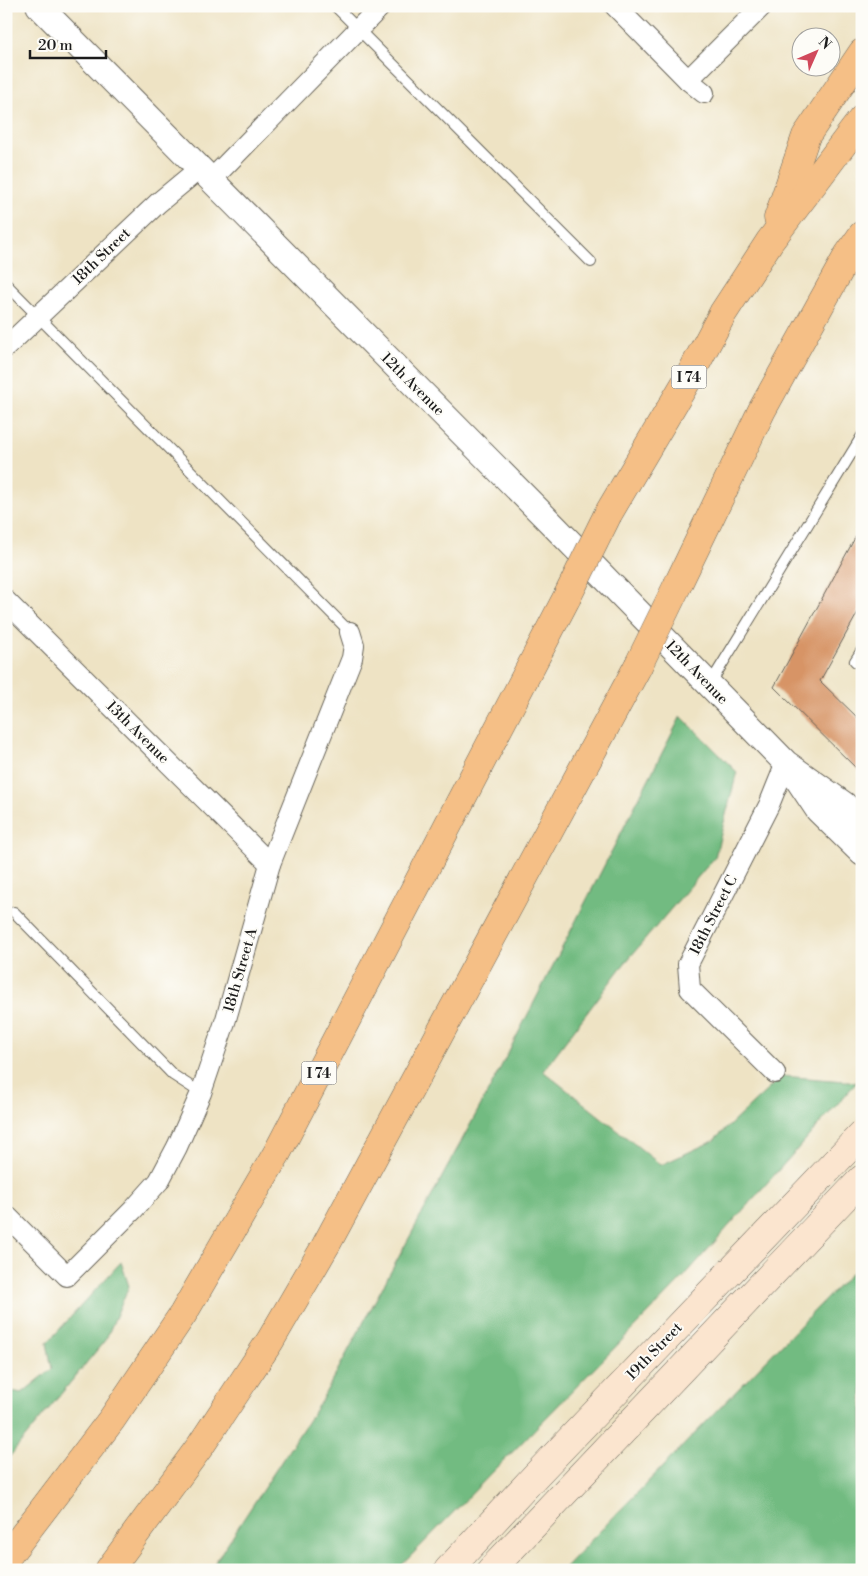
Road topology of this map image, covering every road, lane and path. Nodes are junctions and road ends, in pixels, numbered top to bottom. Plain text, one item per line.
1 (39, 6) edge
2 (335, 6) edge
3 (381, 6) edge
4 (615, 6) edge
5 (762, 6) edge
6 (359, 30) junction
7 (862, 53) edge
8 (688, 80) junction
9 (704, 93) dead end
10 (862, 119) edge
11 (205, 175) junction
12 (770, 241) junction
13 (857, 244) edge
14 (591, 262) dead end
15 (6, 284) edge
16 (39, 316) junction
17 (6, 347) edge
18 (862, 436) edge
19 (6, 601) edge
20 (350, 632) joint
21 (862, 650) edge
22 (862, 667) edge
23 (709, 685) junction
24 (786, 763) junction
25 (862, 822) edge
26 (862, 852) edge
27 (270, 864) junction
28 (14, 912) dead end
29 (774, 1073) dead end
30 (201, 1093) junction
31 (862, 1134) edge
32 (856, 1187) edge
33 (6, 1215) edge
34 (6, 1558) edge
35 (109, 1570) edge
36 (448, 1570) edge
37 (491, 1570) edge

1 - 11 street, 12th Avenue
2 - 6 lane
3 - 6 street, 18th Street
4 - 8 street
5 - 8 street
6 - 11 street, 18th Street
6 - 14 lane
7 - 12 highway
8 - 9 street
10 - 12 highway, I 74
11 - 16 street, 18th Street
11 - 23 street, 12th Avenue
12 - 34 highway, I 74, bridge
13 - 35 highway, bridge
15 - 16 lane
16 - 17 street, 18th Street
16 - 20 lane
18 - 23 lane
19 - 27 street, 13th Avenue
20 - 27 street, 18th Street A
21 - 22 lane
23 - 24 street, 12th Avenue
24 - 25 street, 12th Avenue
24 - 26 street, 12th Avenue
24 - 29 street, 18th Street C
27 - 30 street, 18th Street A
28 - 30 lane
30 - 33 street, 18th Street A
31 - 36 main road, 19th Street
32 - 37 main road

